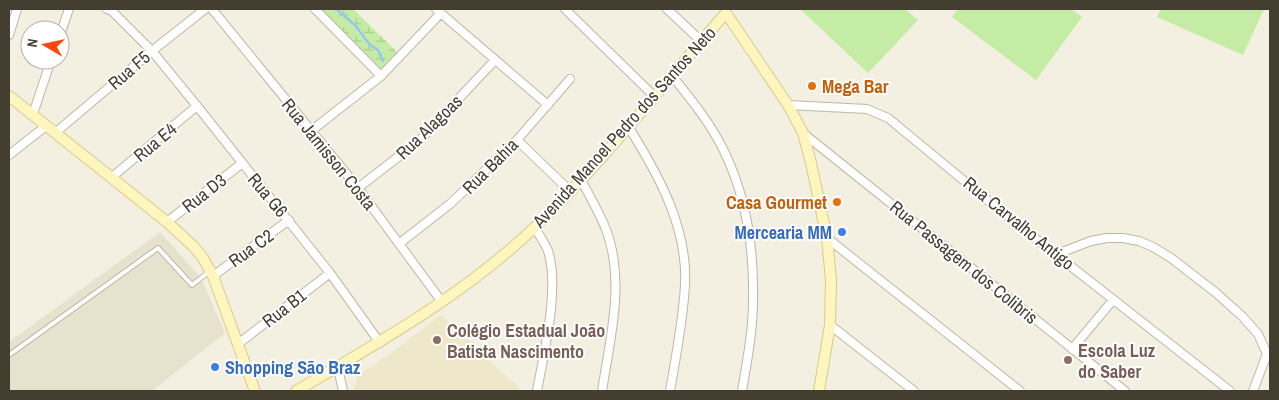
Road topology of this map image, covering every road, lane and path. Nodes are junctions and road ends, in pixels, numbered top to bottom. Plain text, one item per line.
1 (17, 9) edge
2 (107, 9) edge
3 (205, 9) edge
4 (212, 9) edge
5 (315, 9) edge
6 (565, 9) edge
7 (667, 9) edge
8 (438, 11) edge
9 (728, 11) edge
10 (9, 35) edge
11 (701, 41) junction
12 (152, 50) junction
13 (495, 60) junction
14 (48, 70) edge
15 (381, 76) junction
16 (672, 76) junction
17 (570, 79) dead end
18 (9, 96) edge
19 (654, 96) junction
20 (548, 105) junction
21 (788, 105) junction
22 (197, 106) junction
23 (33, 114) junction
24 (46, 126) junction
25 (628, 126) junction
26 (311, 131) junction
27 (55, 133) junction
28 (803, 133) junction
29 (517, 140) junction
30 (9, 155) edge
31 (241, 164) junction
32 (112, 177) junction
33 (581, 180) junction
34 (358, 188) junction
35 (570, 191) junction
36 (289, 220) junction
37 (167, 222) junction
38 (535, 228) junction
39 (827, 238) junction
40 (400, 243) junction
41 (1056, 254) junction
42 (330, 273) junction
43 (211, 274) junction
44 (1113, 300) junction
45 (442, 302) junction
46 (830, 325) junction
47 (380, 343) junction
48 (238, 344) junction
49 (1270, 346) edge
50 (1072, 349) junction
51 (1267, 354) junction
52 (9, 355) edge
53 (338, 368) junction
54 (255, 391) edge
55 (296, 391) edge
56 (343, 391) edge
57 (537, 391) edge
58 (602, 391) edge
59 (670, 391) edge
60 (742, 391) edge
61 (819, 391) edge
62 (914, 391) edge
63 (1020, 391) edge
64 (1125, 391) edge
65 (1230, 391) edge
66 (1254, 391) edge

1 - 10 street
2 - 12 street, Rua G6
3 - 12 street, Rua F5
4 - 26 street, Rua Jamisson Costa
5 - 15 street
6 - 19 street
7 - 11 street
8 - 13 street
8 - 15 street
9 - 11 street, Avenida Manoel Pedro dos Santos Neto
9 - 21 street
11 - 16 street, Avenida Manoel Pedro dos Santos Neto
12 - 22 street, Rua G6
12 - 27 street, Rua F5
13 - 20 street
13 - 34 street, Rua Alagoas
14 - 23 street
15 - 26 street
16 - 19 street, Avenida Manoel Pedro dos Santos Neto
16 - 60 street
17 - 20 street, Rua Bahia
18 - 23 street
19 - 25 street, Avenida Manoel Pedro dos Santos Neto
20 - 29 street, Rua Bahia
21 - 28 street
21 - 41 street, Rua Carvalho Antigo
22 - 31 street, Rua G6
22 - 32 street, Rua E4
23 - 24 street
24 - 27 street
24 - 30 street
25 - 33 street, Avenida Manoel Pedro dos Santos Neto
25 - 59 street
26 - 34 street, Rua Jamisson Costa
27 - 32 street
28 - 39 street
28 - 50 street, Rua Passagem dos Colibris
29 - 35 street
29 - 40 street, Rua Bahia
31 - 36 street, Rua G6
31 - 37 street, Rua D3
32 - 37 street
33 - 35 street, Avenida Manoel Pedro dos Santos Neto
33 - 58 street
34 - 40 street, Rua Jamisson Costa
35 - 38 street, Avenida Manoel Pedro dos Santos Neto
36 - 42 street, Rua G6
36 - 43 street, Rua C2
37 - 43 street
38 - 45 street, Avenida Manoel Pedro dos Santos Neto
38 - 57 street
39 - 46 street
39 - 63 street
40 - 45 street, Rua Jamisson Costa
41 - 44 street, Rua Carvalho Antigo
41 - 51 street
42 - 47 street, Rua G6
42 - 48 street, Rua B1
43 - 48 street
43 - 52 lane
44 - 50 street
44 - 65 street, Rua Carvalho Antigo
45 - 47 street, Avenida Manoel Pedro dos Santos Neto
46 - 61 street
46 - 62 street
47 - 53 street, Avenida Manoel Pedro dos Santos Neto
48 - 54 street
49 - 51 street
50 - 64 street, Rua Passagem dos Colibris
51 - 66 street
53 - 55 street, Avenida Manoel Pedro dos Santos Neto
53 - 56 street

